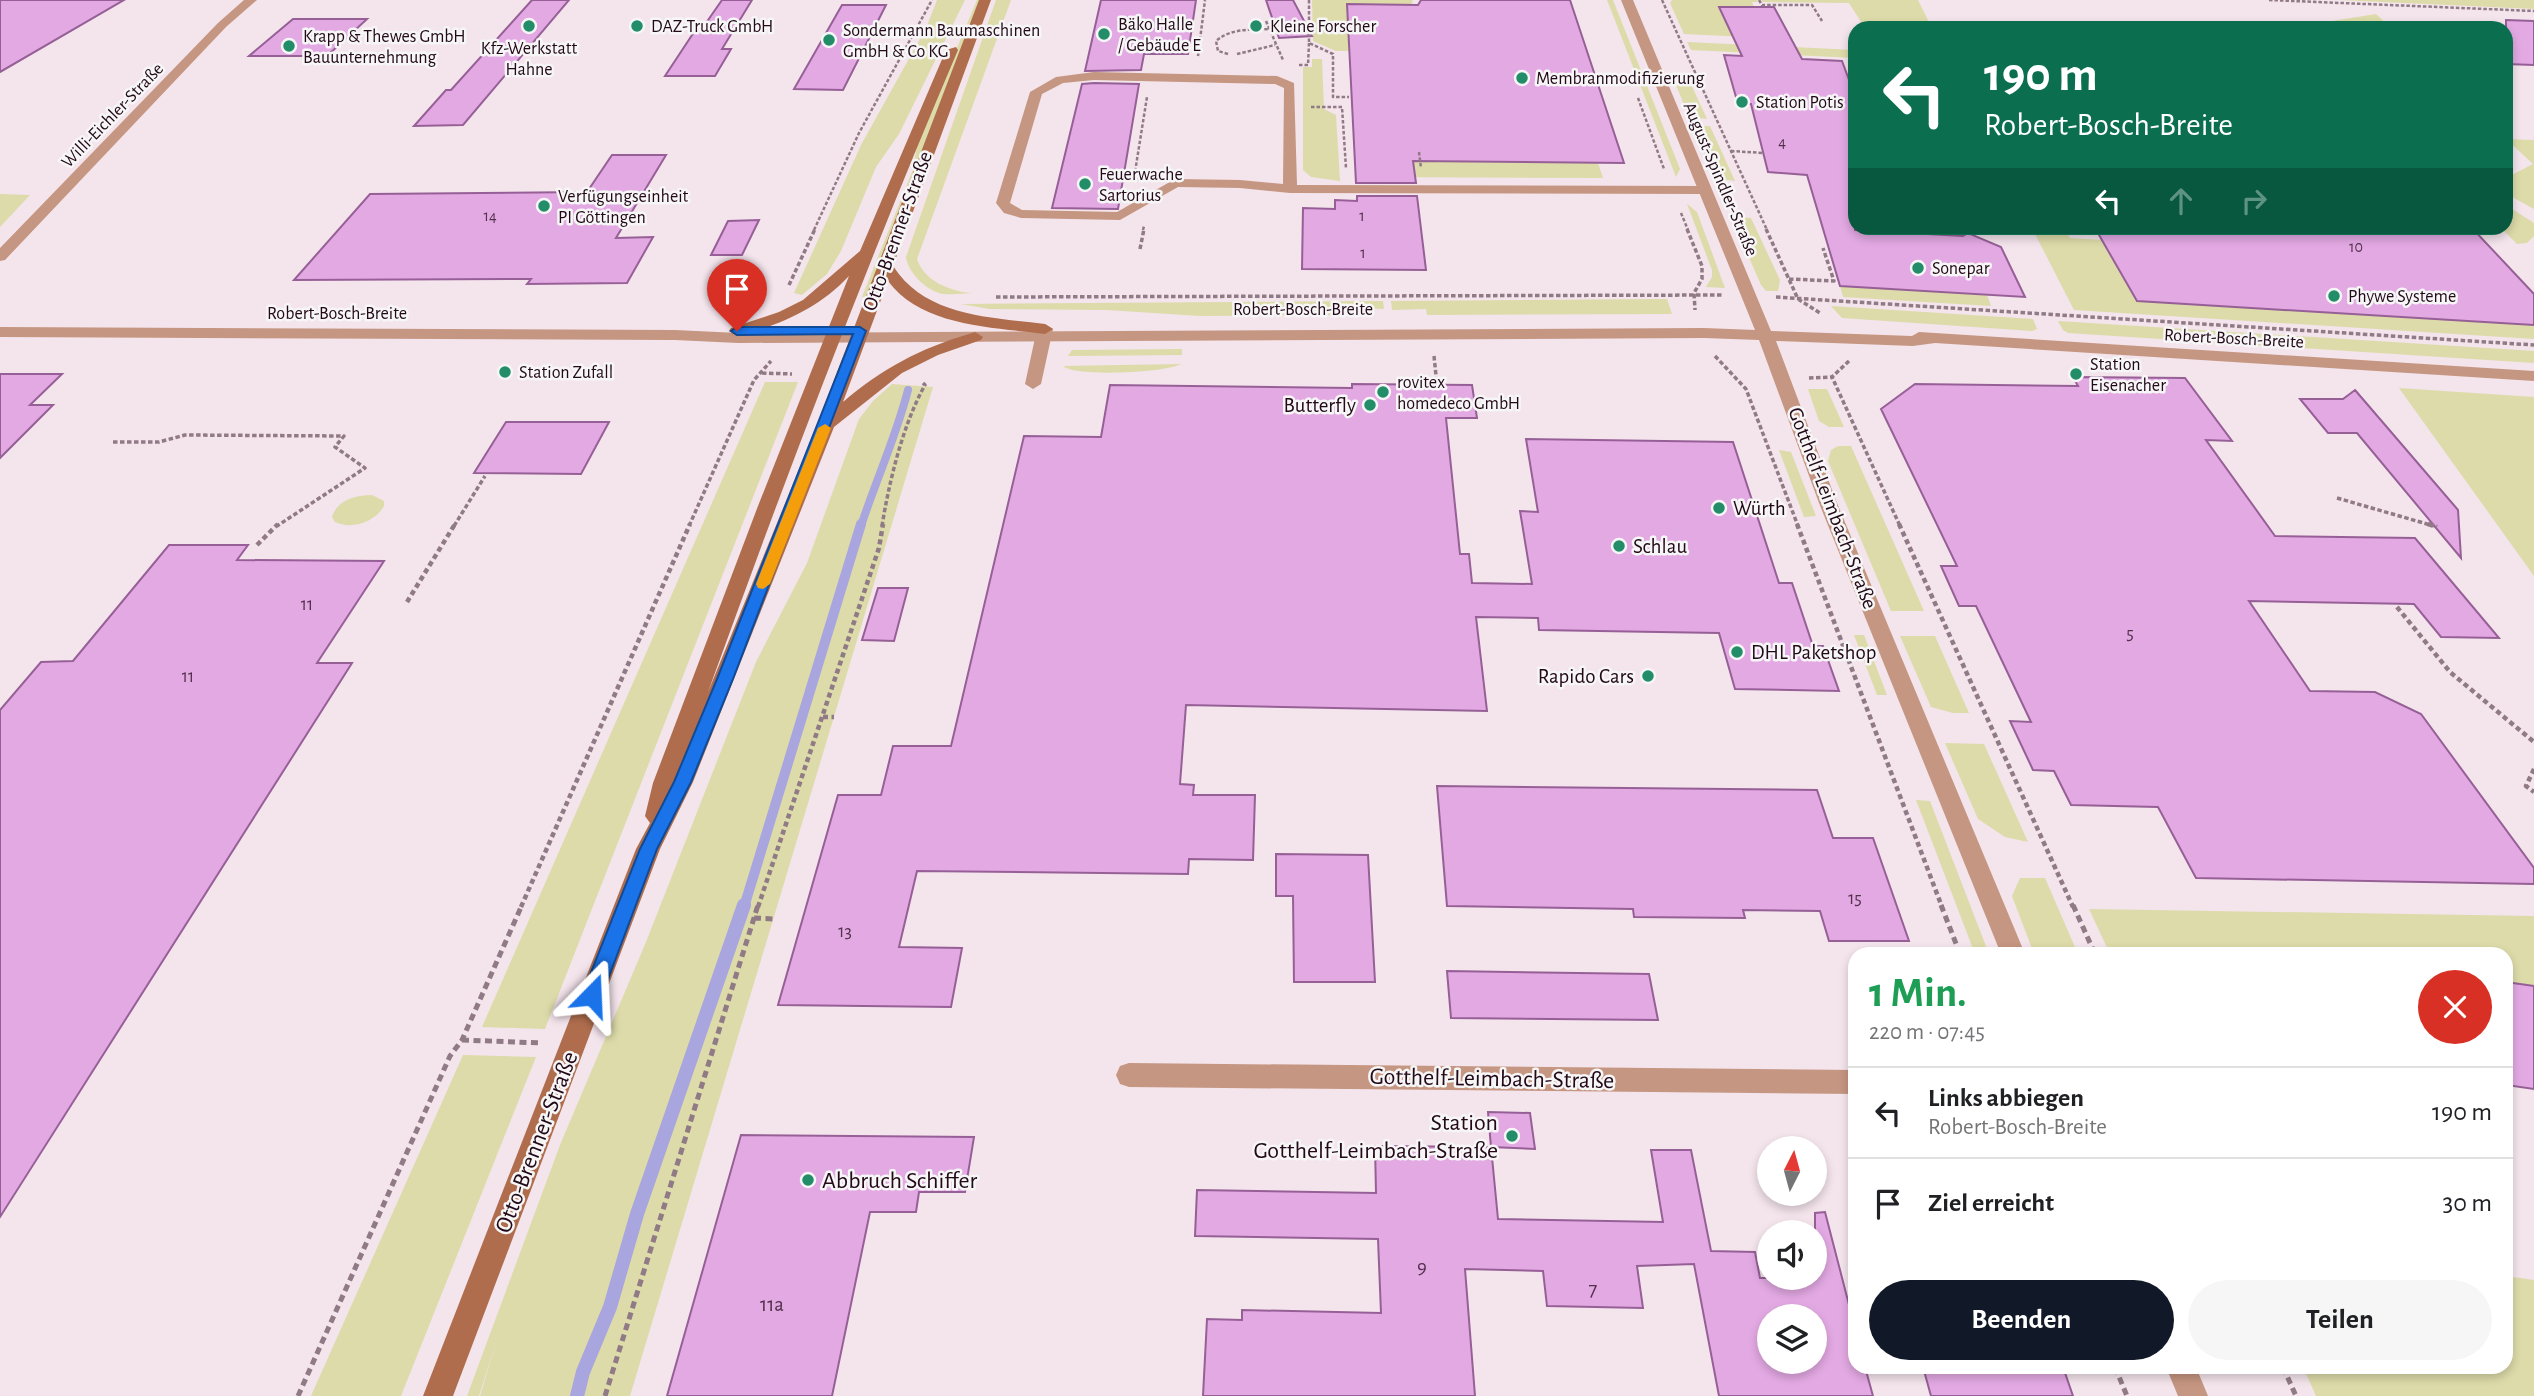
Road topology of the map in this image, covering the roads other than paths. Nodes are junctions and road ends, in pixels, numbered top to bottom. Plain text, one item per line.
1 (251, 0) edge
2 (974, 0) edge
3 (985, 0) edge
4 (1626, 0) edge
5 (1290, 189) junction
6 (1704, 190) junction
7 (870, 246) junction
8 (0, 257) edge
9 (884, 264) junction
10 (1763, 330) junction
11 (737, 331) junction
12 (0, 332) edge
13 (1044, 333) junction
14 (834, 334) junction
15 (859, 334) junction
16 (675, 335) junction
17 (975, 337) junction
18 (2534, 376) edge
19 (1033, 384) dead end
20 (824, 430) junction
21 (648, 849) junction
22 (2010, 947) edge
23 (1129, 1075) dead end
24 (1848, 1082) edge
25 (2184, 1374) edge
26 (438, 1396) edge
27 (2193, 1396) edge

1 - 8 street, Willi-Eichler-Straße
2 - 7 main road, Otto-Brenner-Straße
3 - 9 main road, Otto-Brenner-Straße
4 - 6 street, August-Spindler-Straße
5 - 5 street
5 - 6 street
6 - 10 street, August-Spindler-Straße
7 - 11 main road
7 - 14 main road, Otto-Brenner-Straße
9 - 13 main road
9 - 15 main road, Otto-Brenner-Straße
10 - 13 street, Robert-Bosch-Breite
10 - 13 street, Robert-Bosch-Breite
10 - 18 street, Robert-Bosch-Breite
10 - 22 street, Gotthelf-Leimbach-Straße
11 - 14 street, Robert-Bosch-Breite
11 - 16 street, Robert-Bosch-Breite
12 - 16 street, Robert-Bosch-Breite
13 - 15 street, Robert-Bosch-Breite
13 - 17 street, Robert-Bosch-Breite
13 - 19 street
14 - 15 street, Robert-Bosch-Breite
14 - 16 street, Robert-Bosch-Breite
14 - 21 main road, Otto-Brenner-Straße
15 - 17 street, Robert-Bosch-Breite
15 - 20 main road, Otto-Brenner-Straße
17 - 20 main road
20 - 21 main road, Otto-Brenner-Straße
21 - 26 main road, Otto-Brenner-Straße
23 - 24 street, Gotthelf-Leimbach-Straße
25 - 27 street

